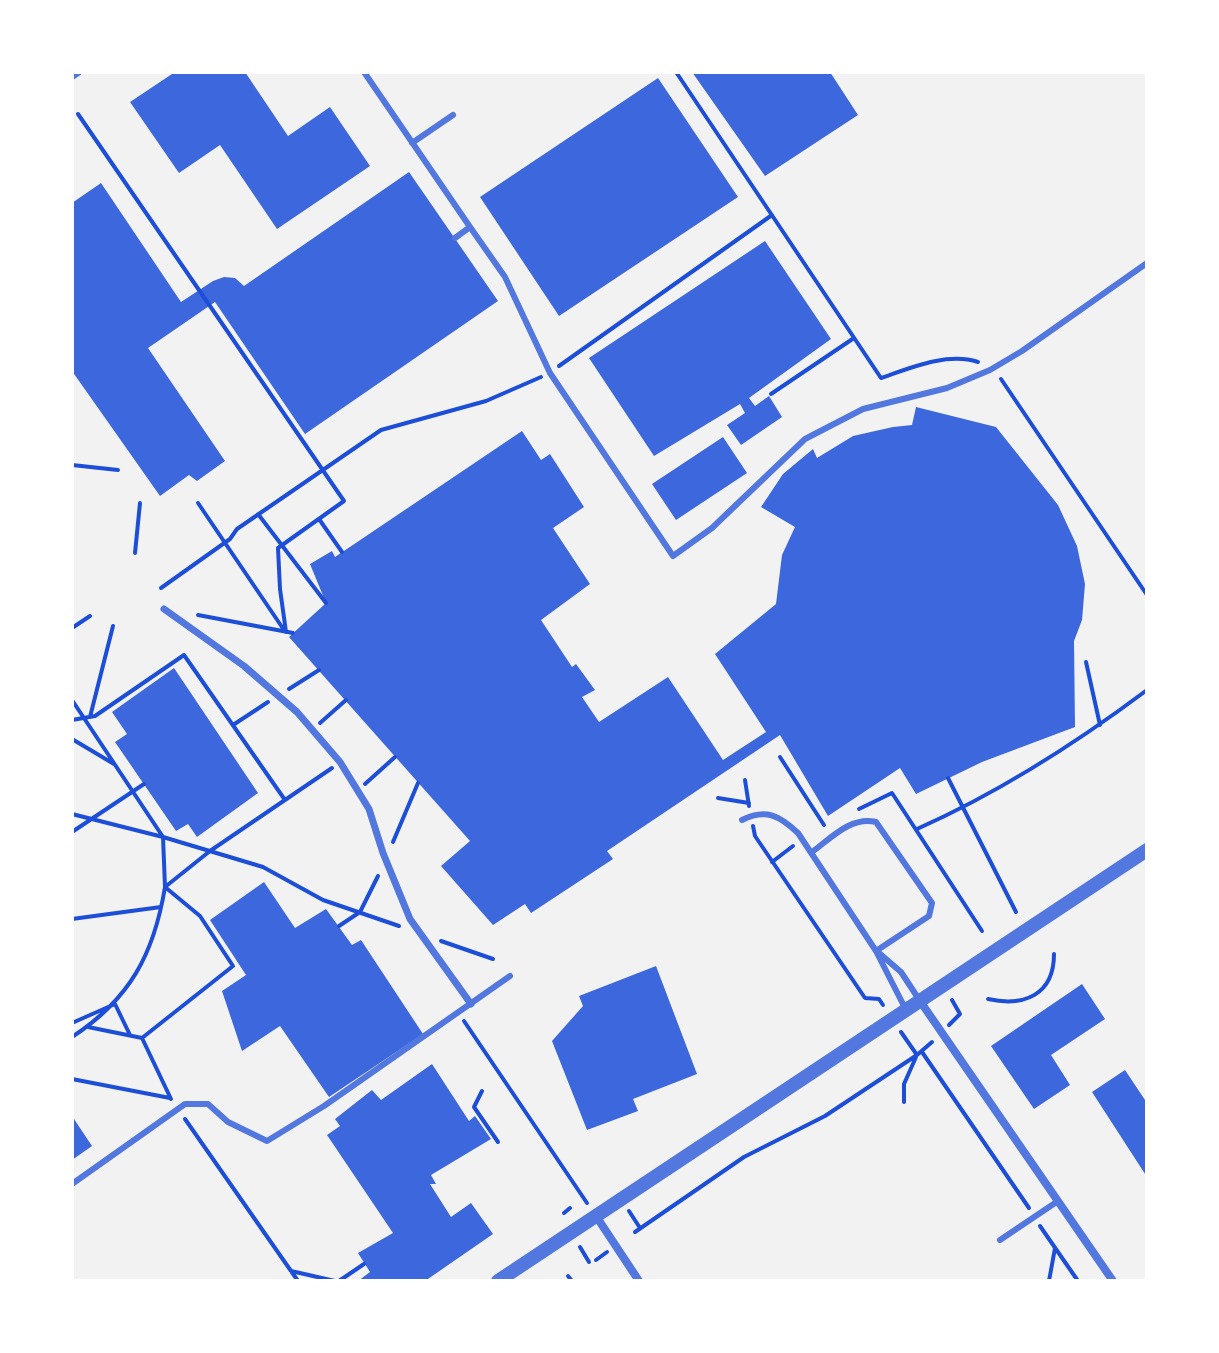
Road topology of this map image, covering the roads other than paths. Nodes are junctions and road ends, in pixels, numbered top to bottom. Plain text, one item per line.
1 (78, 72) edge
2 (364, 72) edge
3 (72, 77) edge
4 (453, 115) dead end
5 (412, 143) junction
6 (470, 227) junction
7 (455, 238) dead end
8 (1147, 263) edge
9 (164, 609) dead end
10 (742, 820) dead end
11 (1147, 850) edge
12 (812, 852) junction
13 (876, 951) junction
14 (510, 976) dead end
15 (920, 1001) junction
16 (471, 1004) junction
17 (906, 1010) junction
18 (72, 1184) edge
19 (1058, 1201) junction
20 (596, 1216) junction
21 (1000, 1240) dead end
22 (498, 1281) edge
23 (639, 1281) edge
24 (1113, 1281) edge

1 - 3 street
2 - 5 lane
4 - 5 lane
5 - 6 lane
6 - 7 lane
6 - 8 lane
9 - 16 street
10 - 12 lane
11 - 15 street
12 - 13 lane
12 - 13 lane
13 - 15 lane
13 - 17 lane
14 - 16 lane
15 - 17 street
15 - 19 street
16 - 18 lane
17 - 20 street
19 - 21 lane
19 - 24 street
20 - 22 street
20 - 23 street

